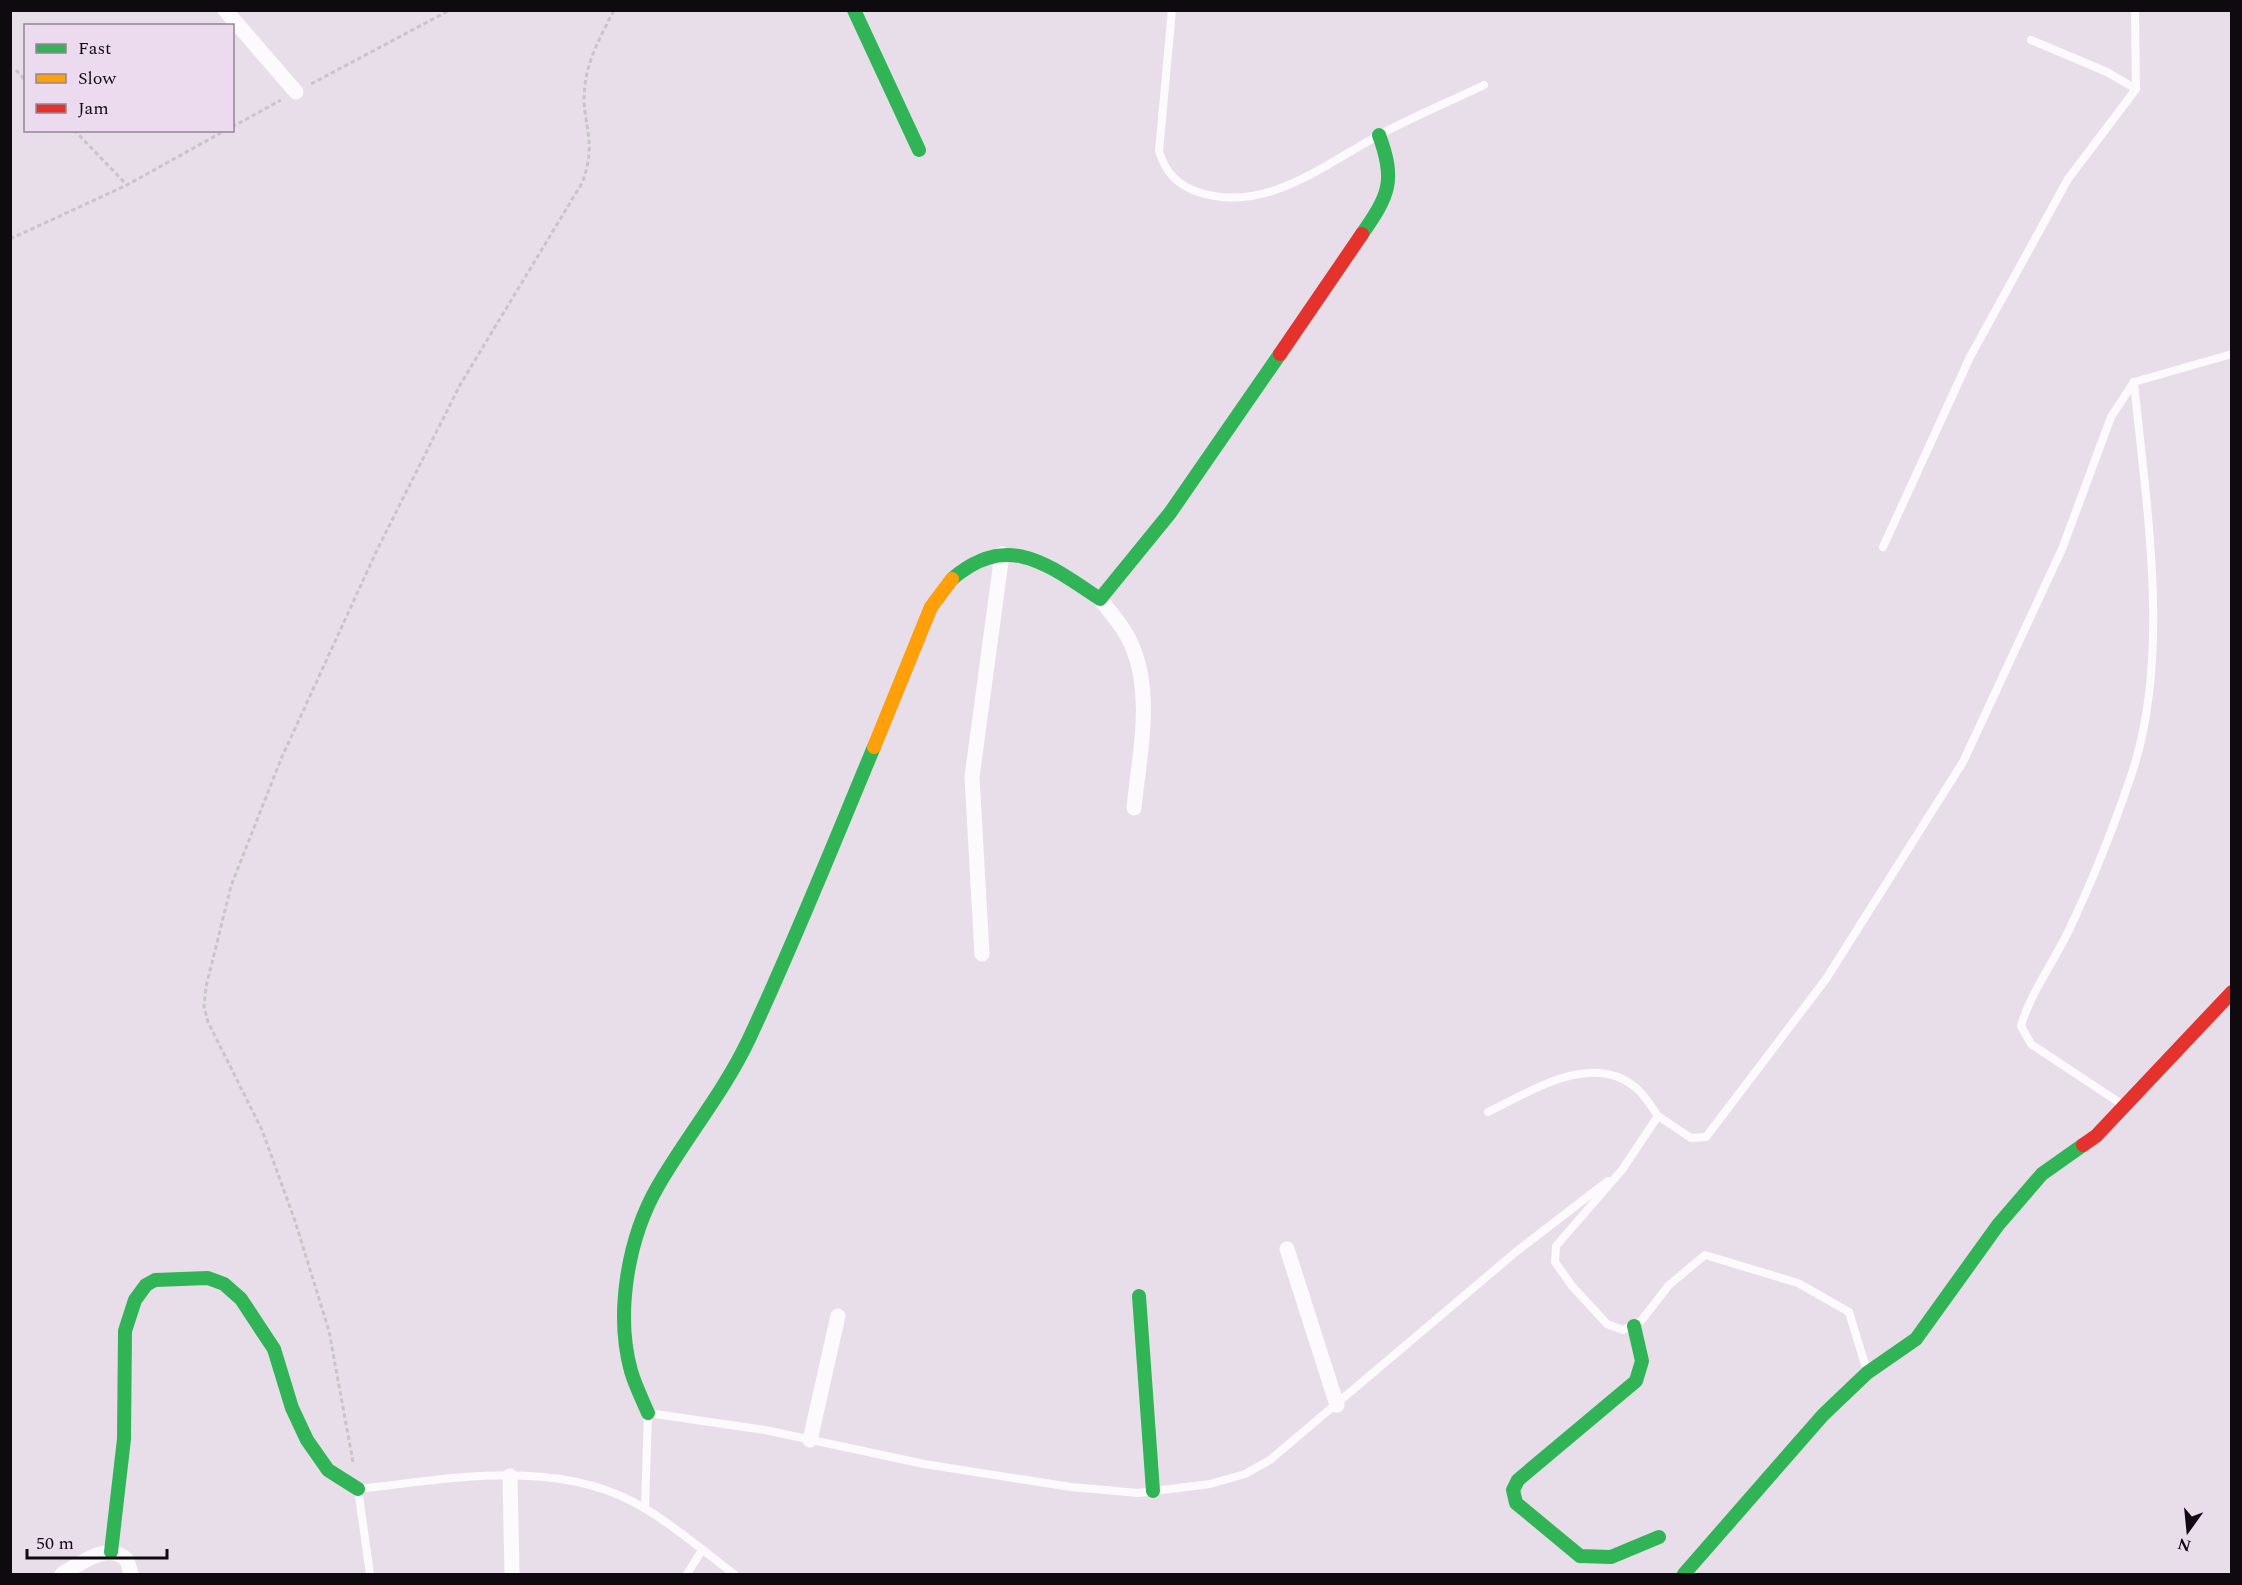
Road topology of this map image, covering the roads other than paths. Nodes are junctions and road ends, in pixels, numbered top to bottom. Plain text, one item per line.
1 (225, 10) edge
2 (854, 10) edge
3 (1172, 10) edge
4 (2135, 10) edge
5 (2031, 40) dead end
6 (1484, 85) dead end
7 (2136, 89) junction
8 (296, 92) road end
9 (1379, 135) junction
10 (919, 150) dead end
11 (2232, 354) edge
12 (2134, 382) junction
13 (1883, 546) dead end
14 (1002, 554) junction
15 (1100, 598) junction
16 (1134, 808) dead end
17 (982, 954) dead end
18 (2232, 992) edge
19 (2124, 1106) junction
20 (1488, 1112) dead end
21 (1658, 1116) junction
22 (1622, 1170) junction
23 (1287, 1249) dead end
24 (1139, 1296) dead end
25 (838, 1317) dead end
26 (1634, 1326) junction
27 (1867, 1373) junction
28 (1337, 1405) junction
29 (648, 1413) junction
30 (810, 1440) junction
31 (510, 1476) junction
32 (358, 1489) junction
33 (1153, 1491) junction
34 (645, 1508) junction
35 (1659, 1537) dead end
36 (702, 1550) junction
37 (111, 1552) junction
38 (63, 1575) edge
39 (131, 1575) edge
40 (370, 1575) edge
41 (512, 1575) edge
42 (687, 1575) edge
43 (734, 1575) edge
44 (1684, 1575) edge

1 - 8 street
2 - 10 street
3 - 9 lane
4 - 7 lane
5 - 7 lane
6 - 9 lane
7 - 13 lane
9 - 15 street
11 - 12 lane
12 - 19 lane
12 - 21 lane
14 - 15 street
14 - 17 street
14 - 29 street
15 - 16 street
18 - 19 street
19 - 27 street
20 - 21 lane
21 - 22 lane
22 - 26 lane
22 - 28 lane
23 - 28 street
24 - 33 street
25 - 30 street
26 - 27 lane
26 - 35 street
27 - 44 street
28 - 33 lane
29 - 30 lane
29 - 34 lane
30 - 33 lane
31 - 32 lane
31 - 34 lane
31 - 41 street
32 - 37 street
32 - 40 lane
34 - 36 lane
36 - 42 lane
36 - 43 lane
37 - 38 street
37 - 39 street

